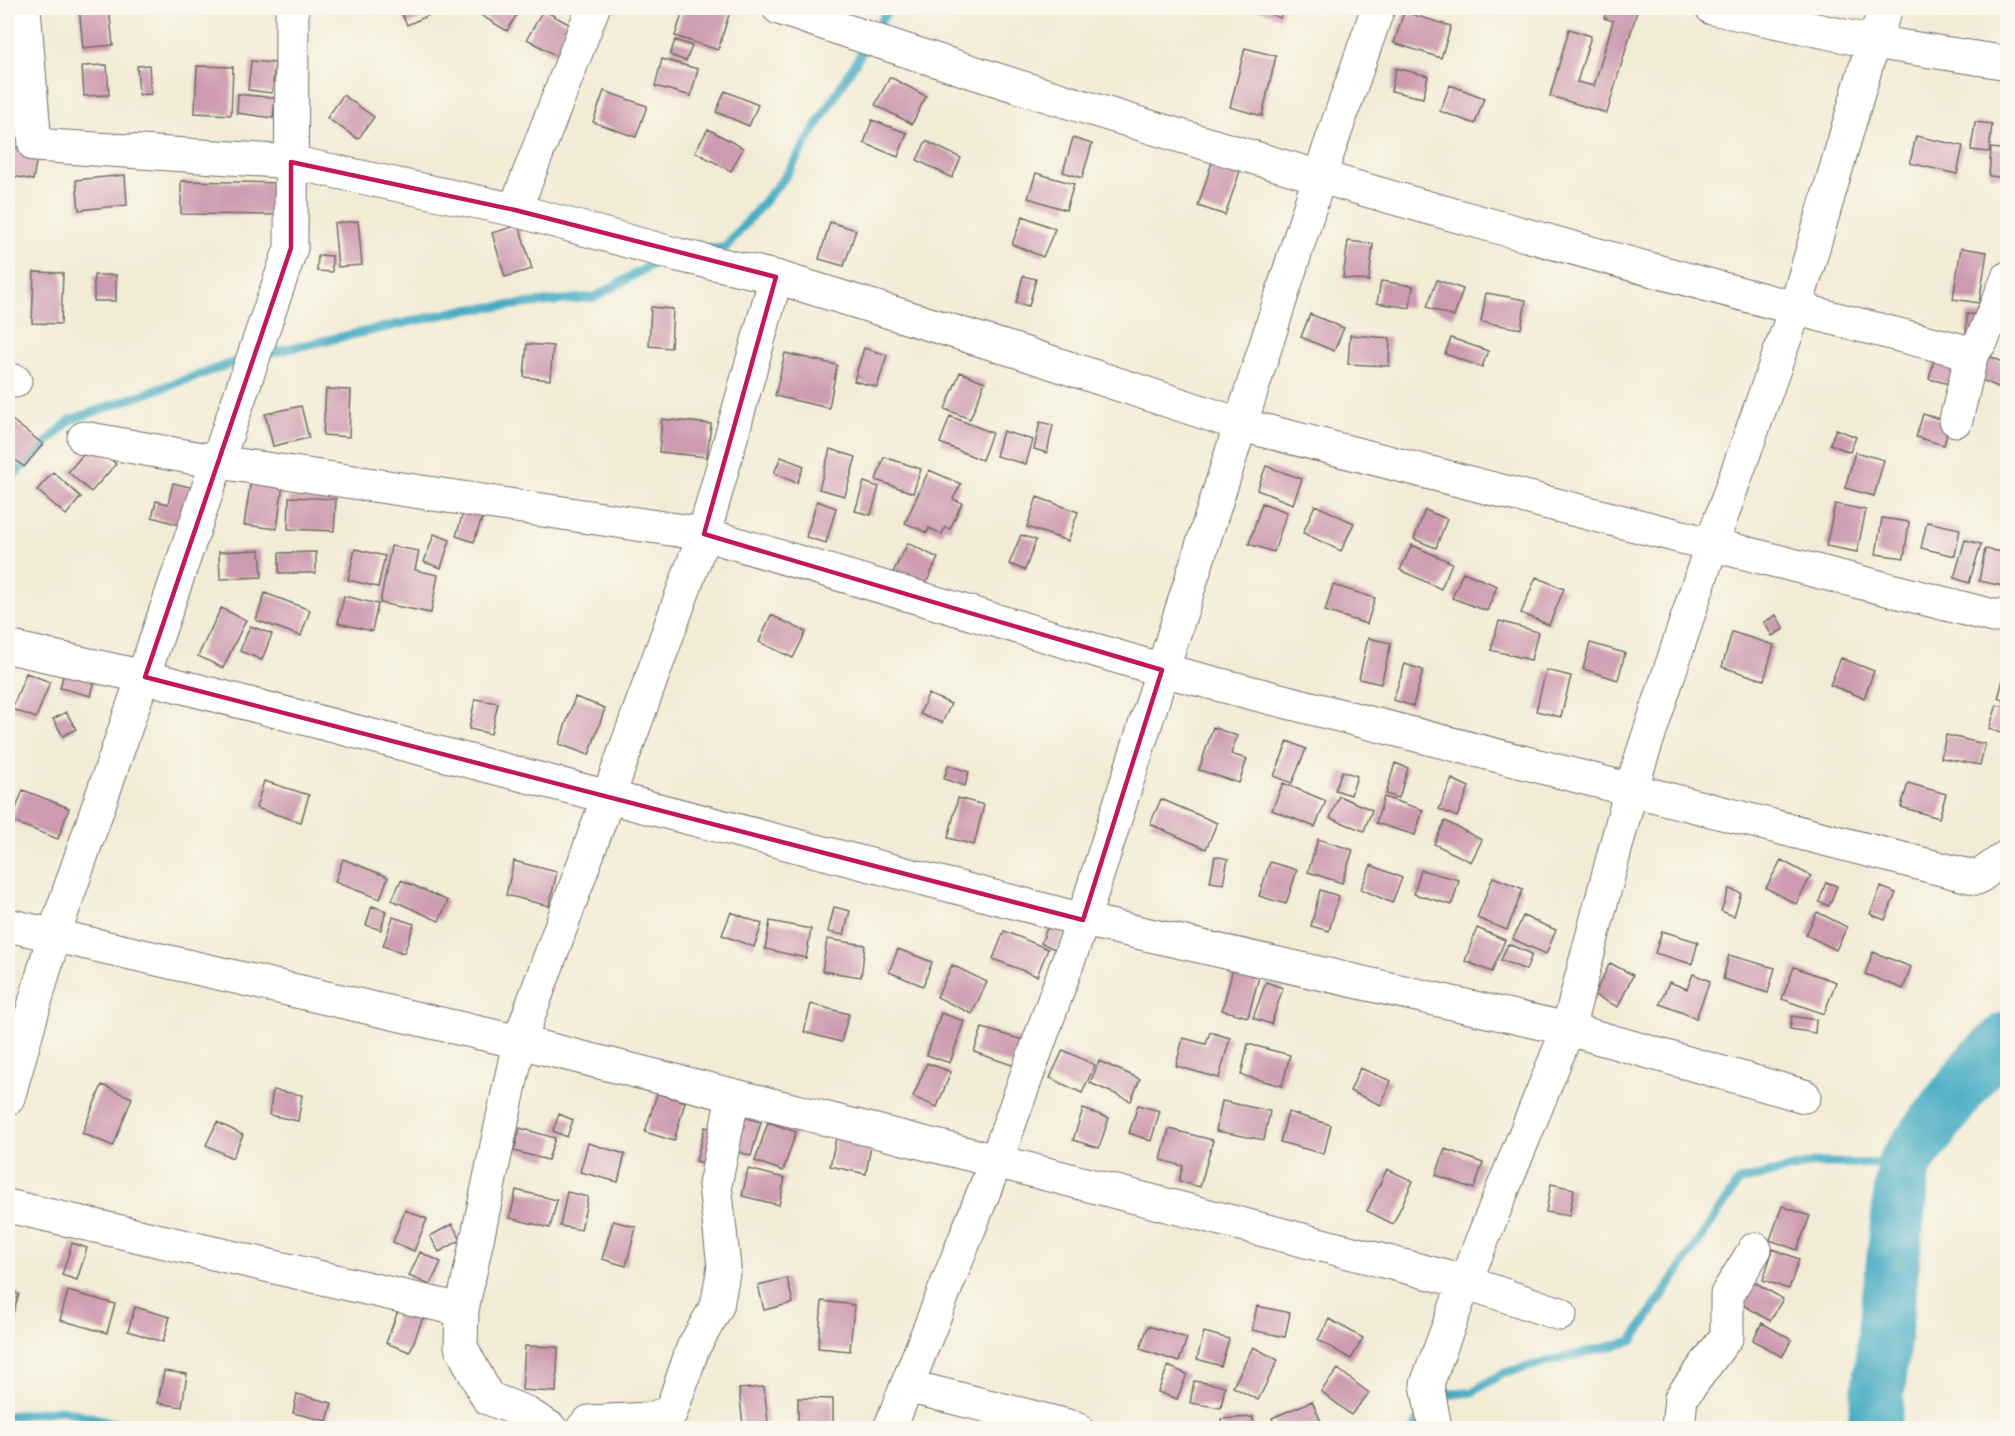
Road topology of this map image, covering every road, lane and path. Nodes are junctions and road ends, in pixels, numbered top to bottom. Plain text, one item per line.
1 (24, 8) edge
2 (292, 8) edge
3 (593, 8) edge
4 (779, 8) edge
5 (1378, 8) edge
6 (1712, 8) edge
7 (1886, 8) edge
8 (1873, 42) junction
9 (2007, 63) edge
10 (291, 162) junction
11 (1319, 178) junction
12 (515, 210) junction
13 (776, 277) junction
14 (2007, 278) edge
15 (1795, 310) junction
16 (1972, 353) junction
17 (1956, 420) dead end
18 (1242, 425) junction
19 (84, 438) dead end
20 (218, 462) junction
21 (704, 534) junction
22 (1712, 543) junction
23 (2007, 616) edge
24 (8, 647) edge
25 (1162, 670) junction
26 (145, 677) junction
27 (1631, 789) junction
28 (610, 797) junction
29 (2007, 856) edge
30 (1083, 920) junction
31 (8, 925) edge
32 (54, 935) junction
33 (1568, 1029) junction
34 (519, 1042) junction
35 (733, 1095) junction
36 (1804, 1096) dead end
37 (8, 1098) edge
38 (996, 1161) junction
39 (8, 1206) edge
40 (1755, 1249) dead end
41 (1465, 1282) junction
42 (462, 1310) junction
43 (1560, 1314) dead end
44 (907, 1386) junction
45 (1433, 1412) edge
46 (550, 1428) edge
47 (583, 1428) edge
48 (890, 1428) edge
49 (1076, 1428) edge
50 (1678, 1428) edge

1 - 10 street
2 - 10 street
3 - 12 street
4 - 11 street
5 - 11 street
6 - 8 street
7 - 8 street
8 - 9 street
8 - 15 street
10 - 12 street
10 - 20 street
11 - 15 street
11 - 18 street
12 - 13 street
13 - 18 street
13 - 21 street
14 - 16 street
15 - 16 street
15 - 22 street
16 - 17 street
18 - 22 street
18 - 25 street
19 - 20 street
20 - 21 street
20 - 26 street
21 - 25 street
21 - 28 street
22 - 23 street
22 - 27 street
24 - 26 street
25 - 27 street
25 - 30 street
26 - 28 street
26 - 32 street
27 - 29 street
27 - 33 street
28 - 30 street
28 - 34 street
30 - 33 street
30 - 38 street
31 - 32 street
32 - 34 street
32 - 37 street
33 - 36 street
33 - 41 street
34 - 35 street
34 - 42 street
35 - 38 street
35 - 47 street
38 - 41 street
38 - 44 street
39 - 42 street
40 - 50 street
41 - 43 street
41 - 45 street
42 - 46 street
44 - 48 street
44 - 49 street

